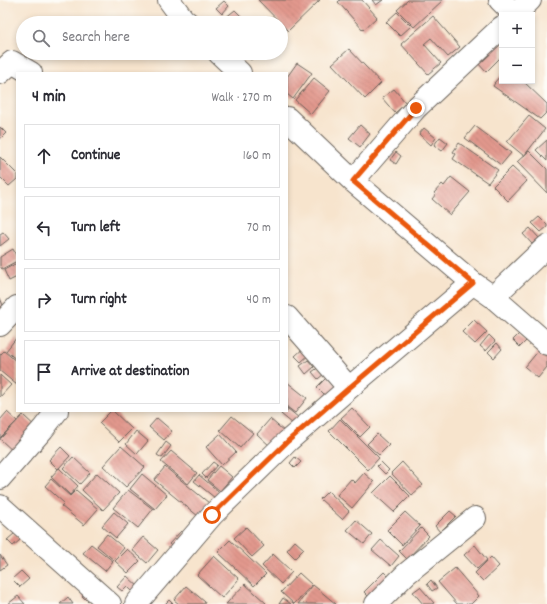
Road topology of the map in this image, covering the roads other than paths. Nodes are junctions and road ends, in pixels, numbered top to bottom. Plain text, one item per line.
1 (169, 0) edge
2 (500, 0) edge
3 (530, 0) edge
4 (512, 12) edge
5 (518, 12) edge
6 (181, 16) edge
7 (499, 30) edge
8 (226, 60) edge
9 (6, 67) edge
10 (27, 72) edge
11 (239, 72) edge
12 (288, 119) edge
13 (353, 181) junction
14 (547, 246) edge
15 (473, 283) junction
16 (493, 297) junction
17 (16, 308) edge
18 (288, 318) edge
19 (0, 324) edge
20 (547, 344) edge
21 (349, 388) junction
22 (56, 412) edge
23 (0, 478) edge
24 (0, 506) edge
25 (475, 518) dead end
26 (110, 604) edge
27 (136, 604) edge
28 (376, 604) edge

1 - 6 street
2 - 4 street
3 - 5 street
7 - 13 street
8 - 11 street
9 - 10 street
12 - 13 street
13 - 15 street
14 - 16 street
15 - 16 street
15 - 21 street
16 - 20 street
17 - 19 street
18 - 21 street
21 - 27 street
22 - 23 street
24 - 26 street
25 - 28 street

